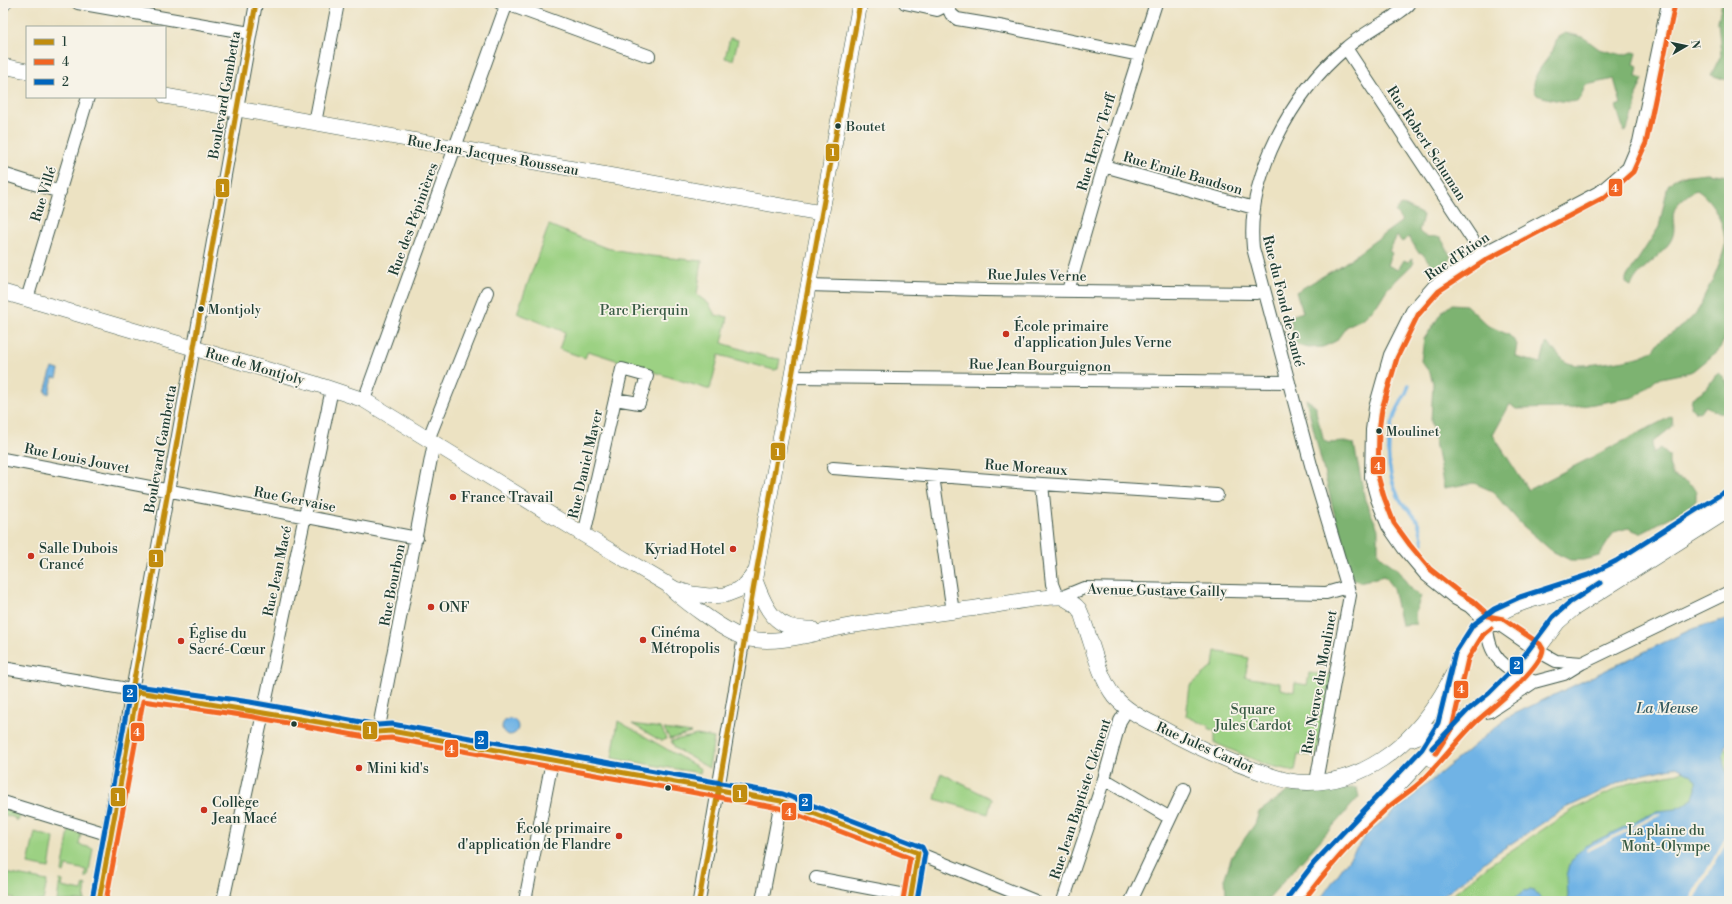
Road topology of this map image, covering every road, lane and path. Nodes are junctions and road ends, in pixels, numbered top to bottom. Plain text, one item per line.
1 (78, 3) edge
2 (256, 3) edge
3 (338, 3) edge
4 (505, 3) edge
5 (860, 3) edge
6 (904, 3) edge
7 (1156, 3) edge
8 (1410, 3) edge
9 (1668, 3) edge
10 (947, 4) edge
11 (250, 33) junction
12 (1346, 48) junction
13 (649, 56) dead end
14 (1139, 56) junction
15 (3, 66) edge
16 (26, 71) edge
17 (166, 96) edge
18 (88, 98) edge
19 (237, 110) junction
20 (315, 123) junction
21 (454, 147) junction
22 (1104, 166) junction
23 (3, 174) edge
24 (60, 192) junction
25 (1254, 208) junction
26 (821, 213) junction
27 (1482, 254) junction
28 (808, 285) junction
29 (1068, 291) junction
30 (1264, 291) junction
31 (3, 292) edge
32 (487, 292) dead end
33 (27, 299) junction
34 (194, 348) junction
35 (792, 377) junction
36 (1288, 382) junction
37 (332, 389) junction
38 (615, 399) dead end
39 (364, 400) junction
40 (431, 442) junction
41 (3, 459) edge
42 (833, 468) dead end
43 (933, 476) junction
44 (1042, 484) junction
45 (168, 491) junction
46 (1217, 495) dead end
47 (1729, 497) edge
48 (1729, 510) edge
49 (304, 516) junction
50 (584, 535) junction
51 (417, 538) junction
52 (755, 575) junction
53 (666, 583) junction
54 (1347, 587) junction
55 (1729, 592) edge
56 (1059, 597) junction
57 (953, 612) junction
58 (1487, 623) junction
59 (850, 626) junction
60 (744, 638) junction
61 (1536, 650) junction
62 (1462, 656) junction
63 (1582, 663) junction
64 (3, 668) edge
65 (1517, 674) junction
66 (1534, 682) junction
67 (132, 691) junction
68 (1128, 708) junction
69 (262, 711) junction
70 (1473, 715) junction
71 (1445, 726) junction
72 (378, 732) junction
73 (1408, 740) junction
74 (552, 761) junction
75 (1104, 779) junction
76 (1316, 782) junction
77 (719, 789) junction
78 (1184, 789) dead end
79 (781, 801) junction
80 (3, 802) edge
81 (1380, 805) junction
82 (1170, 818) junction
83 (107, 834) junction
84 (918, 853) junction
85 (816, 878) dead end
86 (910, 898) edge
87 (96, 901) edge
88 (222, 901) edge
89 (525, 901) edge
90 (699, 901) edge
91 (762, 901) edge
92 (1035, 901) edge
93 (1063, 901) edge
94 (1131, 901) edge
95 (1294, 901) edge

1 - 11 street
2 - 11 street, Boulevard Gambetta
3 - 20 street
4 - 13 street
4 - 21 street, Rue des Pépinières
5 - 26 main road
6 - 10 street
7 - 14 street, Rue Henry Terff
8 - 12 street, Rue du Fond de Santé
9 - 27 street, Rue d'Etion
10 - 14 street
11 - 19 street, Boulevard Gambetta
12 - 25 street, Rue du Fond de Santé
12 - 27 street, Rue Robert Schuman
14 - 22 street, Rue Henry Terff
15 - 16 main road
17 - 19 main road, Rue Jean-Jacques Rousseau
18 - 24 street, Rue Villé
19 - 20 main road, Rue Jean-Jacques Rousseau
19 - 34 street, Boulevard Gambetta
20 - 21 main road, Rue Jean-Jacques Rousseau
21 - 26 main road, Rue Jean-Jacques Rousseau
21 - 39 street, Rue des Pépinières
22 - 25 street, Rue Emile Baudson
22 - 29 street, Rue Henry Terff
23 - 24 street
24 - 33 street, Rue Villé
25 - 30 street, Rue du Fond de Santé
26 - 28 main road
27 - 58 street, Rue d'Etion
28 - 29 street, Rue Jules Verne
28 - 35 main road
29 - 30 street, Rue Jules Verne
30 - 36 street, Rue du Fond de Santé
31 - 33 main road, Rue de Montjoly
32 - 40 street
33 - 34 main road, Rue de Montjoly
34 - 37 main road, Rue de Montjoly
34 - 45 street, Boulevard Gambetta
35 - 36 street, Rue Jean Bourguignon
35 - 52 main road
36 - 54 street, Rue du Fond de Santé
37 - 39 main road, Rue de Montjoly
37 - 49 street, Rue Jean Macé
38 - 50 street, Rue Daniel Mayer
39 - 40 main road, Rue de Montjoly
40 - 50 main road, Rue de Montjoly
40 - 51 street, Rue Bourbon
41 - 45 street, Rue Louis Jouvet
42 - 43 street, Rue Moreaux
43 - 44 street, Rue Moreaux
43 - 57 street
44 - 46 street, Rue Moreaux
44 - 56 street
45 - 49 street, Rue Gervaise
45 - 67 street, Boulevard Gambetta
47 - 58 main road
48 - 61 main road, Rue Jules Cardot
49 - 51 street, Rue Gervaise
49 - 69 street, Rue Jean Macé
50 - 53 main road, Rue de Montjoly
51 - 72 street, Rue Bourbon
52 - 53 main road
52 - 59 main road
52 - 60 main road
53 - 60 main road
54 - 56 street, Avenue Gustave Gailly
54 - 76 street, Rue Neuve du Moulinet
55 - 63 street
56 - 57 main road, Avenue Gustave Gailly
56 - 68 main road, Rue Jules Cardot
57 - 59 main road, Avenue Gustave Gailly
58 - 61 street
58 - 62 main road
58 - 65 street
59 - 60 main road
60 - 77 street
61 - 63 street
61 - 65 main road, Rue Jules Cardot
62 - 71 main road
62 - 73 main road, Rue Jules Cardot
63 - 66 street
64 - 67 street
65 - 66 street
65 - 70 main road, Rue Jules Cardot
66 - 70 street
67 - 69 street
67 - 83 street, Boulevard Gambetta
68 - 75 street, Rue Jean Baptiste Clément
68 - 76 main road, Rue Jules Cardot
69 - 72 street
69 - 88 street, Rue Jean Macé
70 - 71 main road, Rue Jules Cardot
70 - 81 main road
71 - 73 main road, Rue Jules Cardot
71 - 81 main road
72 - 74 street
73 - 76 main road, Rue Jules Cardot
74 - 77 street
74 - 89 street
75 - 82 street
75 - 93 street, Rue Jean Baptiste Clément
77 - 79 street
77 - 90 street
78 - 82 street
79 - 84 street
79 - 91 street
80 - 83 street
81 - 95 main road
82 - 94 street
83 - 87 street, Boulevard Gambetta
84 - 86 street
84 - 92 street
85 - 86 street

